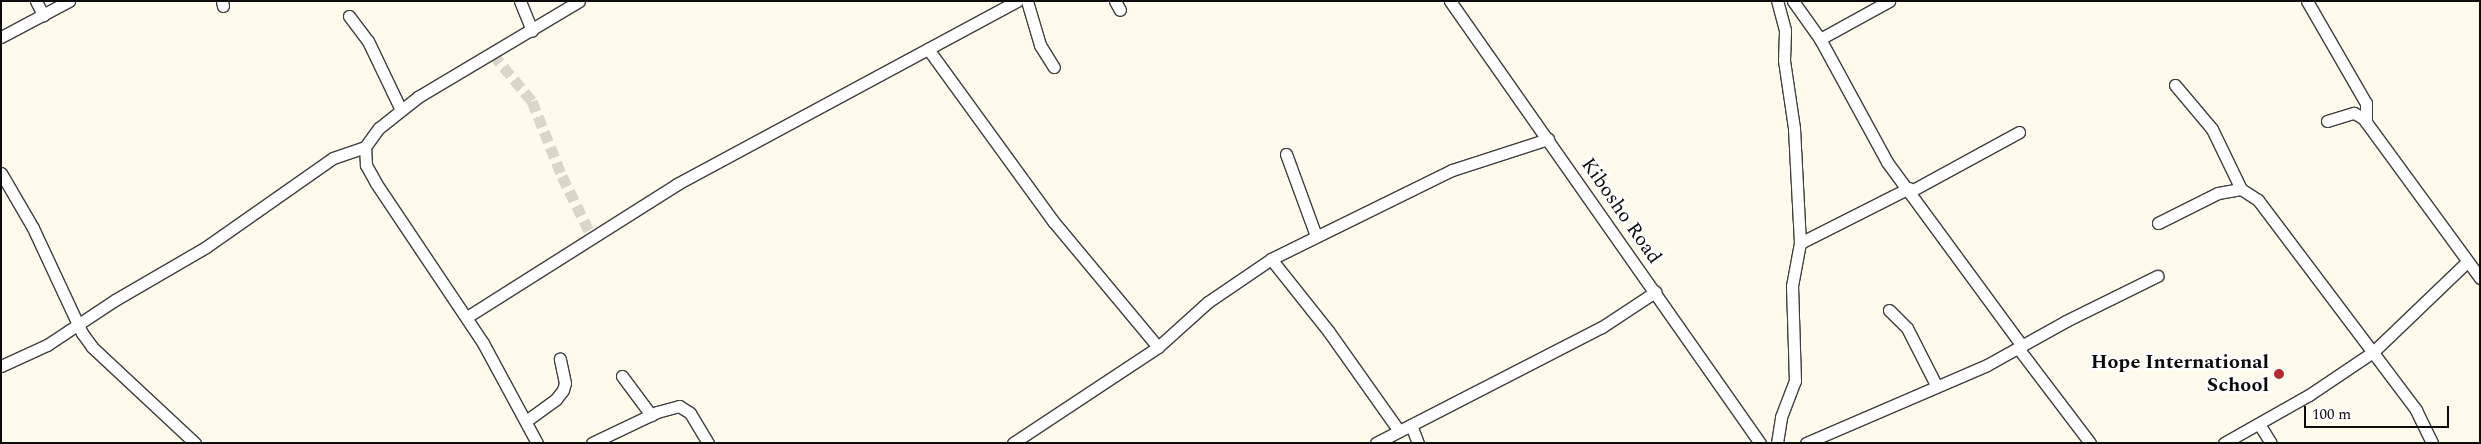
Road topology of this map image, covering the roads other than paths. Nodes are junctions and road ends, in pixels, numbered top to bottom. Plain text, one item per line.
1 (36, 1) edge
2 (69, 1) edge
3 (520, 1) edge
4 (578, 1) edge
5 (1016, 1) edge
6 (1028, 1) edge
7 (1450, 1) edge
8 (1778, 1) edge
9 (1792, 1) edge
10 (1889, 1) edge
11 (2307, 1) edge
12 (43, 15) junction
13 (349, 16) dead end
14 (532, 31) junction
15 (1, 37) edge
16 (1820, 39) junction
17 (928, 50) junction
18 (1054, 67) dead end
19 (2174, 85) dead end
20 (401, 110) junction
21 (2327, 121) dead end
22 (2366, 122) junction
23 (2019, 132) dead end
24 (1548, 139) junction
25 (365, 147) junction
26 (1286, 154) dead end
27 (1, 173) edge
28 (2241, 189) junction
29 (1910, 190) junction
30 (2158, 223) dead end
31 (1316, 236) junction
32 (1800, 243) junction
33 (1271, 259) junction
34 (2467, 262) junction
35 (2157, 276) dead end
36 (2480, 278) edge
37 (1655, 292) junction
38 (1889, 310) dead end
39 (467, 317) junction
40 (79, 325) junction
41 (1158, 347) junction
42 (2020, 347) junction
43 (2373, 352) junction
44 (560, 359) dead end
45 (1, 366) edge
46 (622, 376) dead end
47 (1936, 385) junction
48 (650, 415) junction
49 (526, 421) junction
50 (2259, 424) junction
51 (1411, 425) junction
52 (1399, 431) junction
53 (195, 443) edge
54 (537, 443) edge
55 (592, 443) edge
56 (708, 443) edge
57 (1013, 443) edge
58 (1376, 443) edge
59 (1418, 443) edge
60 (1760, 443) edge
61 (1777, 443) edge
62 (1806, 443) edge
63 (2090, 443) edge
64 (2224, 443) edge
65 (2271, 443) edge
66 (2432, 443) edge

1 - 12 street
2 - 12 street
3 - 14 street
4 - 14 street
5 - 17 street
6 - 18 street
7 - 24 street, Kibosho Road
8 - 32 street
9 - 16 street
10 - 16 street
11 - 22 street
12 - 15 street
13 - 20 street
14 - 20 street
16 - 29 street
17 - 39 street
17 - 41 street
19 - 28 street
20 - 25 street
21 - 22 street
22 - 34 street
23 - 29 street
24 - 31 street
24 - 37 street, Kibosho Road
25 - 39 street
25 - 40 street
26 - 31 street
27 - 40 street
28 - 30 street
28 - 43 street
29 - 32 street
29 - 42 street
31 - 33 street
32 - 61 street
33 - 41 street
33 - 52 street
34 - 36 street
34 - 43 street
35 - 42 street
37 - 51 street
37 - 60 street, Kibosho Road
38 - 47 street
39 - 49 street
40 - 45 street
40 - 53 street
41 - 57 street
42 - 47 street
42 - 63 street
43 - 50 street
43 - 66 street
44 - 49 street
46 - 48 street
47 - 62 street
48 - 55 street
48 - 56 street
49 - 54 street
50 - 64 street
50 - 65 street
51 - 52 street
51 - 59 street
52 - 58 street

